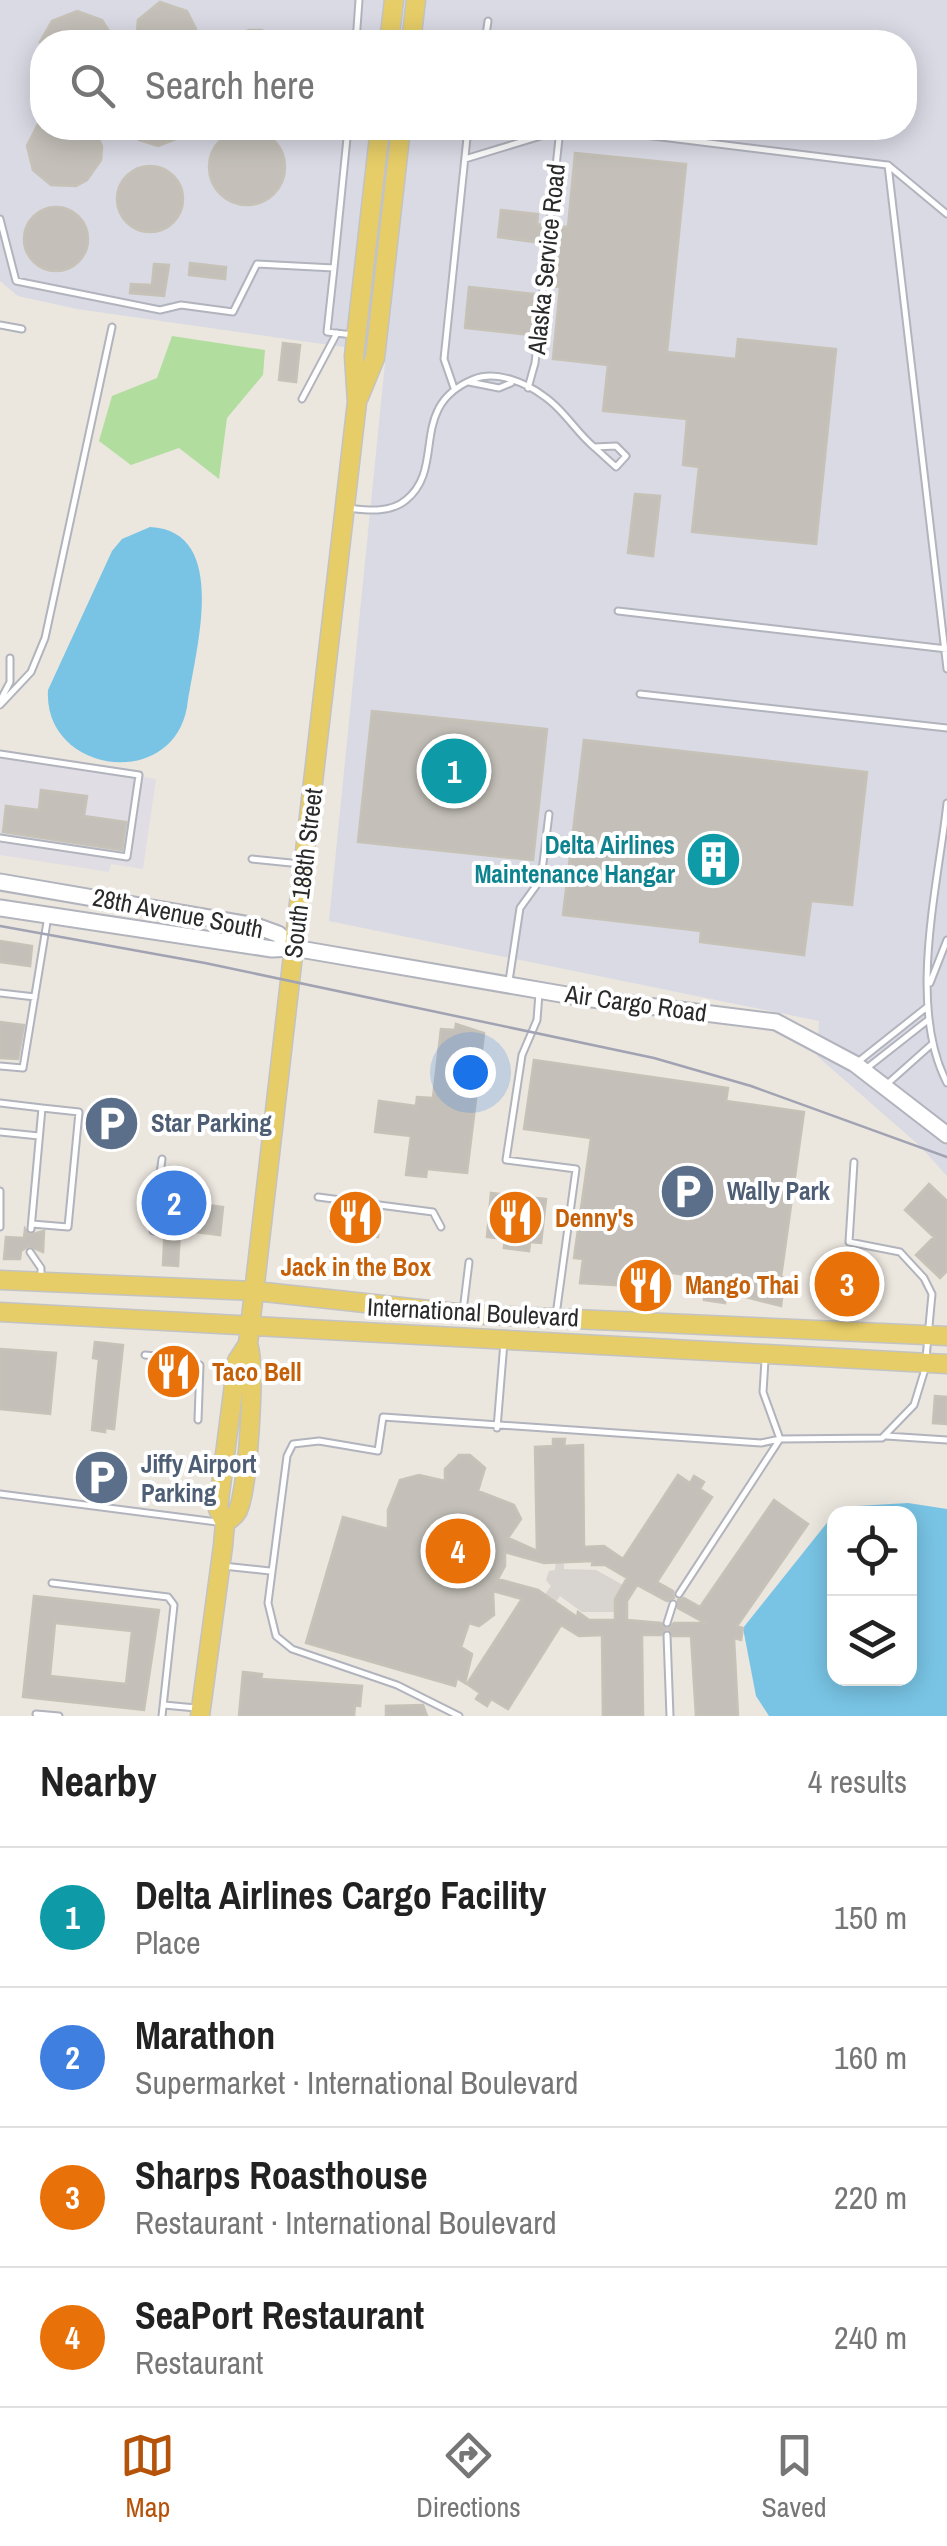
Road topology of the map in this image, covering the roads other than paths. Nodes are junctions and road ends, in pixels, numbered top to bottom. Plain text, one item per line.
1 (359, 0) edge
2 (394, 0) edge
3 (416, 0) edge
4 (488, 21) dead end
5 (357, 30) edge
6 (390, 30) edge
7 (412, 30) edge
8 (487, 30) edge
9 (347, 140) edge
10 (379, 140) edge
11 (400, 140) edge
12 (467, 140) edge
13 (525, 140) edge
14 (562, 140) edge
15 (685, 140) edge
16 (465, 159) junction
17 (888, 165) junction
18 (947, 214) edge
19 (0, 219) edge
20 (334, 268) junction
21 (0, 325) edge
22 (112, 327) dead end
23 (22, 329) dead end
24 (337, 333) junction
25 (356, 335) junction
26 (466, 382) junction
27 (512, 383) junction
28 (454, 388) junction
29 (528, 388) junction
30 (302, 399) dead end
31 (357, 402) junction
32 (594, 446) junction
33 (344, 508) junction
34 (618, 611) dead end
35 (946, 648) edge
36 (10, 658) dead end
37 (947, 669) edge
38 (640, 694) dead end
39 (0, 703) edge
40 (947, 728) edge
41 (0, 754) edge
42 (947, 804) edge
43 (549, 814) dead end
44 (0, 838) edge
45 (252, 859) dead end
46 (304, 864) junction
47 (0, 882) edge
48 (0, 908) edge
49 (48, 915) junction
50 (947, 940) edge
51 (294, 948) junction
52 (509, 984) junction
53 (539, 990) junction
54 (0, 993) edge
55 (35, 997) junction
56 (927, 1004) junction
57 (928, 1020) junction
58 (932, 1044) junction
59 (0, 1066) edge
60 (859, 1067) junction
61 (947, 1083) edge
62 (884, 1086) junction
63 (0, 1103) edge
64 (42, 1108) junction
65 (0, 1132) edge
66 (947, 1134) edge
67 (40, 1136) junction
68 (162, 1160) dead end
69 (854, 1162) dead end
70 (158, 1190) dead end
71 (0, 1191) edge
72 (318, 1197) dead end
73 (155, 1214) dead end
74 (441, 1227) dead end
75 (0, 1228) edge
76 (153, 1231) dead end
77 (30, 1252) dead end
78 (469, 1262) dead end
79 (1, 1281) edge
80 (41, 1282) junction
81 (254, 1291) junction
82 (0, 1312) edge
83 (463, 1314) junction
84 (556, 1318) junction
85 (249, 1335) junction
86 (938, 1335) edge
87 (504, 1339) junction
88 (766, 1352) junction
89 (145, 1355) dead end
90 (926, 1362) junction
91 (947, 1364) edge
92 (198, 1420) dead end
93 (497, 1428) junction
94 (886, 1436) junction
95 (780, 1439) junction
96 (947, 1440) edge
97 (0, 1494) edge
98 (225, 1523) junction
99 (220, 1566) junction
100 (270, 1571) junction
101 (52, 1583) dead end
102 (678, 1594) dead end
103 (672, 1604) dead end
104 (667, 1623) dead end
105 (667, 1636) dead end
106 (164, 1704) junction
107 (200, 1712) edge
108 (36, 1714) dead end
109 (59, 1716) edge
110 (162, 1716) edge
111 (459, 1716) edge
112 (670, 1716) edge

1 - 5 lane
2 - 6 main road
3 - 7 main road
4 - 8 lane
9 - 20 lane
10 - 25 main road, South 188th Street
11 - 31 main road, South 188th Street
12 - 16 lane
13 - 16 lane, Alaska Service Road
14 - 29 lane, Alaska Service Road
15 - 17 lane
16 - 28 lane
17 - 18 lane
17 - 35 lane
19 - 20 lane
20 - 24 lane
21 - 23 lane
22 - 39 lane
24 - 25 lane
24 - 30 lane
25 - 31 main road, South 188th Street
26 - 27 lane
26 - 27 lane, Alaska Service Road
26 - 28 lane, Alaska Service Road
27 - 29 lane, Alaska Service Road
28 - 33 lane
29 - 32 lane, Alaska Service Road
31 - 33 main road, South 188th Street
32 - 32 lane, Alaska Service Road
33 - 46 main road, South 188th Street
34 - 35 lane
35 - 37 lane
36 - 39 lane
38 - 40 lane
41 - 44 lane
42 - 56 lane
43 - 52 lane
45 - 46 lane
46 - 51 main road, South 188th Street
47 - 51 street, 28th Avenue South
48 - 49 street, 28th Avenue South
49 - 51 street, 28th Avenue South
49 - 55 lane
50 - 56 lane
51 - 52 street, Air Cargo Road
51 - 81 main road, South 188th Street
52 - 53 street, Air Cargo Road
53 - 60 street, Air Cargo Road
53 - 84 lane
54 - 55 lane
55 - 59 lane
56 - 57 lane
56 - 60 lane
57 - 58 lane
57 - 60 lane
58 - 61 lane
58 - 62 lane
60 - 62 street, Air Cargo Road
62 - 66 street, Air Cargo Road
63 - 64 lane
64 - 67 lane
64 - 67 lane
65 - 67 lane
68 - 70 lane
69 - 86 lane
71 - 75 lane
72 - 74 lane
73 - 76 lane
77 - 80 lane
78 - 83 lane
79 - 80 main road, International Boulevard
80 - 81 main road, International Boulevard
81 - 83 main road, International Boulevard
81 - 85 main road, South 188th Street
82 - 85 main road, International Boulevard
83 - 84 main road, International Boulevard
84 - 86 main road, International Boulevard
85 - 87 main road, International Boulevard
85 - 98 main road, South 188th Street
86 - 90 lane
87 - 88 main road, International Boulevard
87 - 93 lane
88 - 90 main road, International Boulevard
88 - 95 lane
89 - 92 lane
90 - 91 main road, International Boulevard
90 - 94 lane
93 - 95 lane
93 - 100 lane
94 - 95 lane
94 - 96 lane
95 - 102 lane
97 - 98 lane
98 - 99 main road, South 188th Street
99 - 100 lane
99 - 107 main road, South 188th Street
100 - 111 lane
101 - 106 lane
103 - 104 lane
105 - 112 lane
106 - 107 lane
106 - 110 lane
108 - 109 lane

